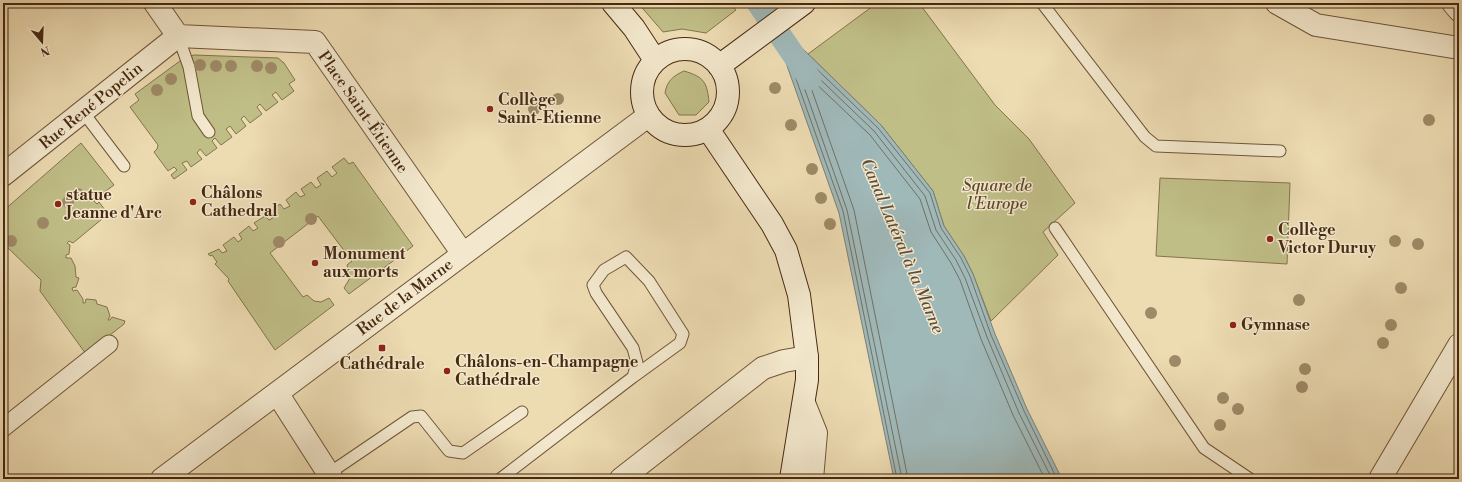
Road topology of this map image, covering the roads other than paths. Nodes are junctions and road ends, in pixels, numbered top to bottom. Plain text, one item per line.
1 (155, 3) edge
2 (613, 3) edge
3 (804, 3) edge
4 (1042, 3) edge
5 (1277, 3) edge
6 (1452, 3) edge
7 (1459, 10) edge
8 (178, 36) junction
9 (1459, 48) edge
10 (655, 60) junction
11 (719, 66) junction
12 (83, 112) junction
13 (648, 116) junction
14 (708, 129) junction
15 (210, 132) dead end
16 (1280, 151) dead end
17 (124, 166) dead end
18 (3, 175) edge
19 (1054, 228) dead end
20 (463, 254) junction
21 (109, 344) dead end
22 (1459, 345) edge
23 (807, 357) junction
24 (633, 377) junction
25 (276, 393) junction
26 (804, 403) junction
27 (522, 412) dead end
28 (3, 428) edge
29 (330, 476) edge
30 (162, 479) edge
31 (500, 479) edge
32 (621, 479) edge
33 (791, 479) edge
34 (812, 479) edge
35 (1250, 479) edge
36 (1380, 479) edge

1 - 8 street
2 - 10 street
3 - 11 street
4 - 16 lane
5 - 9 street
6 - 7 street
8 - 12 street, Rue René Popelin
8 - 15 lane
8 - 20 street, Place Saint-Étienne
10 - 11 street
10 - 13 street
11 - 14 street
12 - 17 lane
12 - 18 street, Rue René Popelin
13 - 14 street
13 - 20 street, Rue de la Marne
14 - 23 street
19 - 35 lane
20 - 25 street, Rue de la Marne
21 - 28 street
22 - 36 street
23 - 26 street
23 - 32 street
24 - 24 lane
24 - 31 lane
25 - 29 street
25 - 30 street, Rue de la Marne
26 - 33 street
26 - 34 street
27 - 29 lane

